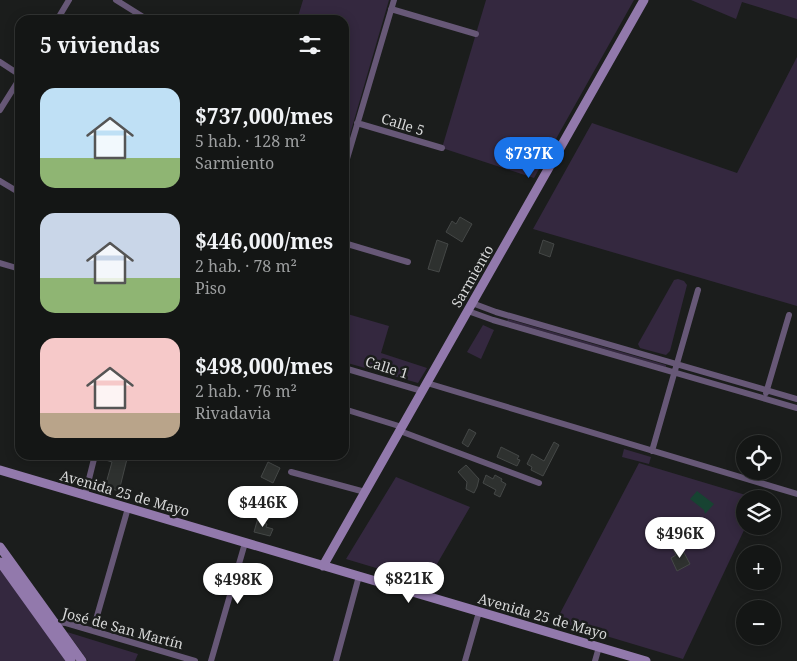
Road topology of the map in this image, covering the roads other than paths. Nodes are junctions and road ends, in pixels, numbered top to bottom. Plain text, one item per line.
1 (69, 0) edge
2 (116, 0) edge
3 (394, 0) edge
4 (644, 0) edge
5 (391, 9) junction
6 (59, 15) edge
7 (140, 15) edge
8 (476, 34) dead end
9 (0, 62) edge
10 (15, 72) edge
11 (15, 84) edge
12 (0, 110) edge
13 (358, 123) junction
14 (442, 148) dead end
15 (349, 153) edge
16 (0, 181) edge
17 (15, 190) edge
18 (349, 244) edge
19 (408, 262) dead end
20 (0, 263) edge
21 (15, 268) edge
22 (698, 290) dead end
23 (470, 307) junction
24 (789, 315) dead end
25 (677, 364) junction
26 (349, 369) edge
27 (674, 373) junction
28 (424, 387) junction
29 (767, 390) junction
30 (764, 399) junction
31 (797, 399) edge
32 (797, 408) edge
33 (349, 411) edge
34 (401, 429) junction
35 (652, 451) junction
36 (94, 460) edge
37 (0, 470) edge
38 (291, 472) dead end
39 (539, 483) dead end
40 (365, 492) junction
41 (797, 494) edge
42 (84, 495) junction
43 (128, 508) junction
44 (245, 543) junction
45 (0, 547) edge
46 (0, 562) edge
47 (323, 566) junction
48 (359, 576) junction
49 (479, 612) junction
50 (49, 623) junction
51 (93, 630) junction
52 (599, 647) junction
53 (71, 661) edge
54 (82, 661) edge
55 (195, 661) edge
56 (211, 661) edge
57 (336, 661) edge
58 (465, 661) edge
59 (595, 661) edge
60 (646, 661) edge

1 - 6 street
2 - 7 street
3 - 5 street
4 - 23 street, Sarmiento
5 - 8 street
5 - 13 street
9 - 10 street
11 - 12 street
13 - 14 street, Calle 5
13 - 15 street
16 - 17 street
18 - 19 street
20 - 21 street
22 - 25 street
23 - 25 street
23 - 27 street
23 - 28 street, Sarmiento
24 - 29 street
25 - 27 street
25 - 29 street
26 - 28 street, Calle 1
27 - 30 street
27 - 35 street
28 - 34 street, Sarmiento
28 - 35 street, Calle 1
29 - 30 street
29 - 31 street
30 - 32 street
33 - 34 street
34 - 39 street
34 - 40 street, Sarmiento
35 - 41 street, Calle 1
36 - 42 street
37 - 42 street, Avenida 25 de Mayo
38 - 40 street
40 - 47 street, Sarmiento
42 - 43 street, Avenida 25 de Mayo
43 - 44 street, Avenida 25 de Mayo
43 - 51 street
44 - 47 street, Avenida 25 de Mayo
44 - 56 street
45 - 50 street
46 - 50 street
47 - 48 street, Avenida 25 de Mayo
48 - 49 street, Avenida 25 de Mayo
48 - 57 street
49 - 52 street, Avenida 25 de Mayo
49 - 58 street
50 - 51 street, José de San Martín
50 - 53 street
50 - 54 street
51 - 55 street, José de San Martín
52 - 59 street
52 - 60 street, Avenida 25 de Mayo

